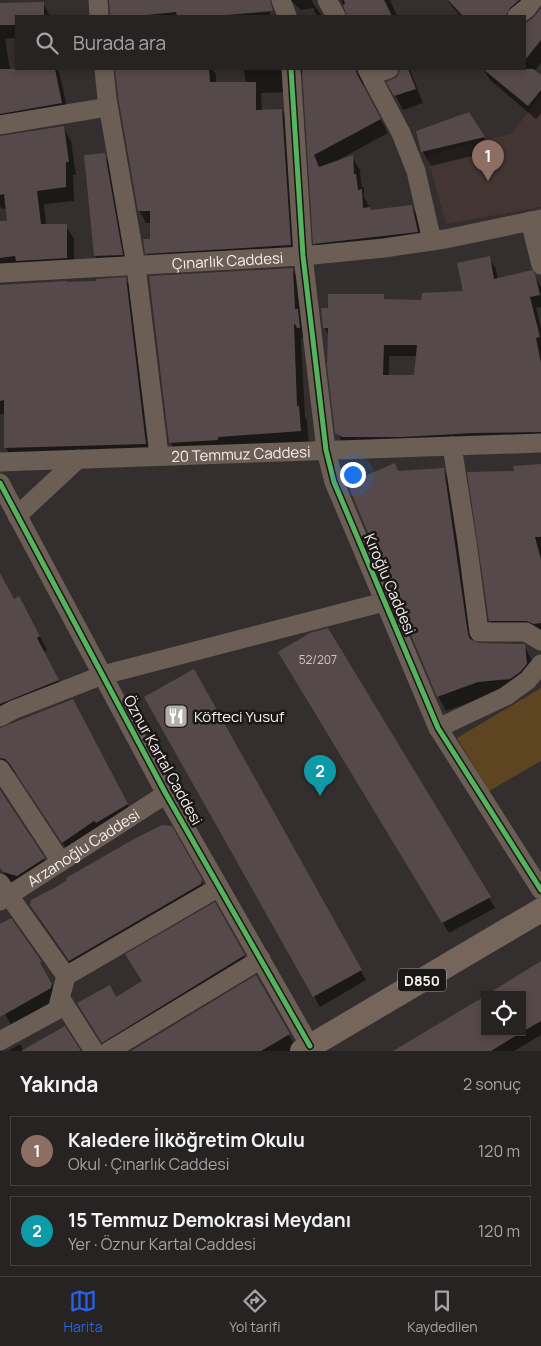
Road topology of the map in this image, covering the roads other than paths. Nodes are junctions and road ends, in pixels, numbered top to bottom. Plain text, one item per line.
1 (98, 0) edge
2 (326, 0) edge
3 (533, 0) edge
4 (100, 15) edge
5 (335, 15) edge
6 (518, 15) edge
7 (104, 70) edge
8 (291, 70) edge
9 (382, 70) edge
10 (369, 72) edge
11 (108, 107) junction
12 (0, 125) edge
13 (535, 220) edge
14 (432, 240) junction
15 (303, 256) junction
16 (541, 265) edge
17 (136, 266) junction
18 (0, 273) edge
19 (541, 443) edge
20 (452, 446) junction
21 (326, 450) junction
22 (159, 455) junction
23 (78, 459) junction
24 (0, 462) edge
25 (3, 495) edge
26 (17, 516) junction
27 (384, 602) junction
28 (541, 641) edge
29 (541, 664) edge
30 (103, 675) junction
31 (0, 717) edge
32 (438, 728) junction
33 (0, 769) edge
34 (166, 794) junction
35 (61, 862) junction
36 (219, 887) junction
37 (541, 890) edge
38 (3, 893) edge
39 (541, 910) edge
40 (261, 959) junction
41 (66, 976) junction
42 (62, 999) junction
43 (0, 1041) edge
44 (306, 1048) edge
45 (94, 1051) edge
46 (109, 1051) edge

1 - 4 street
2 - 5 street
3 - 6 street
7 - 11 street
8 - 15 street, Kıroğlu Caddesi
9 - 10 street
10 - 14 street
11 - 12 street
11 - 17 street
13 - 14 street, Çınarlık Caddesi
13 - 16 street
14 - 15 street, Çınarlık Caddesi
15 - 17 street, Çınarlık Caddesi
15 - 21 street, Kıroğlu Caddesi
17 - 18 street, Çınarlık Caddesi
17 - 22 street
19 - 20 street, 20 Temmuz Caddesi
20 - 21 street, 20 Temmuz Caddesi
20 - 28 street
21 - 22 street, 20 Temmuz Caddesi
21 - 27 street, Kıroğlu Caddesi
22 - 23 street, 20 Temmuz Caddesi
23 - 24 street, 20 Temmuz Caddesi
23 - 26 street
25 - 26 street, Öznur Kartal Caddesi
26 - 30 street, Öznur Kartal Caddesi
27 - 30 street
27 - 32 street, Kıroğlu Caddesi
29 - 32 street
30 - 31 street
30 - 34 street, Öznur Kartal Caddesi
32 - 37 street, Kıroğlu Caddesi
33 - 35 street
34 - 35 street, Arzanoğlu Caddesi
34 - 36 street, Öznur Kartal Caddesi
35 - 38 street, Arzanoğlu Caddesi
36 - 40 street, Öznur Kartal Caddesi
36 - 41 street
38 - 41 street
39 - 44 main road, D850
40 - 44 street, Öznur Kartal Caddesi
40 - 46 street
41 - 42 street
42 - 43 street
42 - 45 street

